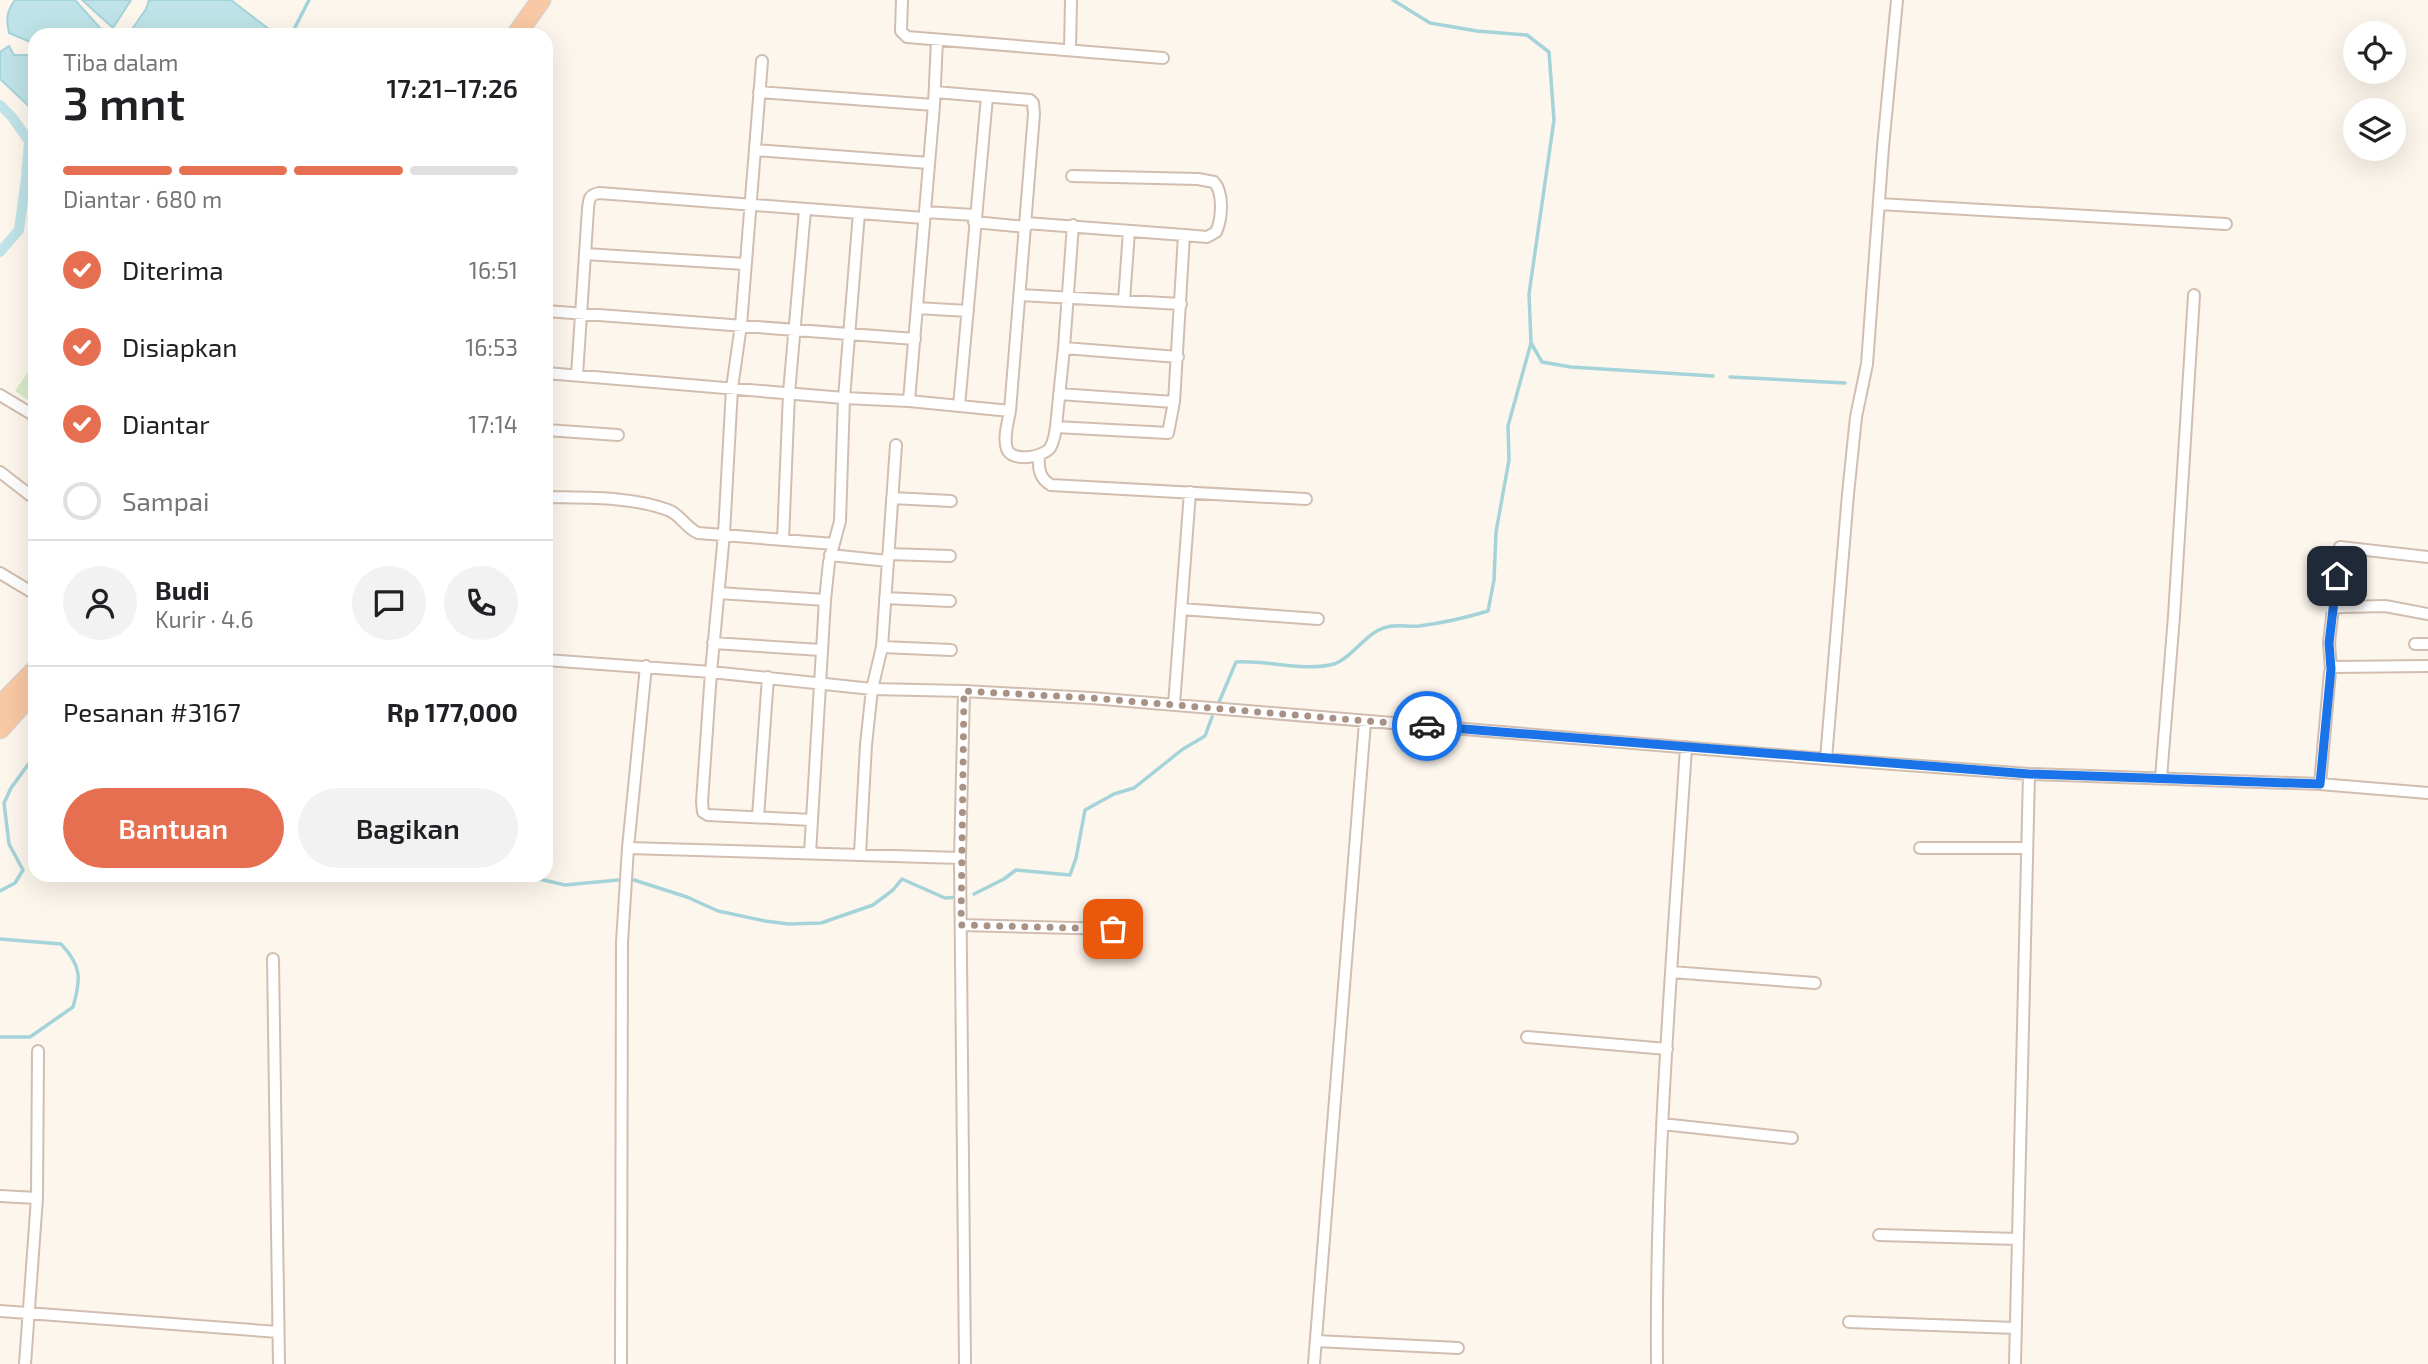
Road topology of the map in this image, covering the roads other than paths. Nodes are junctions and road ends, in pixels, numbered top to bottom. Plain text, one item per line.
1 (541, 0) edge
2 (551, 0) edge
3 (902, 0) edge
4 (1071, 0) edge
5 (1897, 0) edge
6 (521, 28) edge
7 (533, 28) edge
8 (937, 40) junction
9 (1070, 50) junction
10 (1163, 58) dead end
11 (762, 61) dead end
12 (760, 92) junction
13 (935, 92) junction
14 (986, 97) junction
15 (934, 106) junction
16 (755, 150) junction
17 (929, 163) junction
18 (1072, 176) dead end
19 (1879, 204) junction
20 (749, 206) junction
21 (805, 210) junction
22 (859, 213) junction
23 (924, 215) junction
24 (974, 219) junction
25 (2226, 224) dead end
26 (1026, 225) junction
27 (1073, 225) junction
28 (1129, 231) junction
29 (1184, 235) junction
30 (585, 254) junction
31 (745, 264) junction
32 (1020, 295) junction
33 (2194, 295) dead end
34 (1069, 300) junction
35 (1124, 301) junction
36 (1181, 304) junction
37 (917, 308) junction
38 (968, 311) junction
39 (553, 312) edge
40 (581, 314) junction
41 (741, 326) junction
42 (794, 329) junction
43 (850, 333) junction
44 (915, 339) junction
45 (1064, 348) junction
46 (1178, 357) junction
47 (553, 373) edge
48 (577, 375) junction
49 (732, 388) junction
50 (789, 393) junction
51 (1059, 394) junction
52 (0, 395) edge
53 (844, 398) junction
54 (909, 401) junction
55 (1174, 402) junction
56 (959, 406) junction
57 (1010, 411) junction
58 (28, 412) edge
59 (1056, 427) junction
60 (553, 430) edge
61 (618, 435) dead end
62 (896, 445) dead end
63 (1039, 456) junction
64 (0, 472) edge
65 (1190, 492) junction
66 (28, 494) edge
67 (553, 497) edge
68 (892, 498) junction
69 (1306, 499) dead end
70 (951, 501) dead end
71 (724, 534) junction
72 (783, 540) junction
73 (832, 549) junction
74 (950, 556) dead end
75 (888, 557) junction
76 (2428, 557) edge
77 (0, 573) edge
78 (28, 590) edge
79 (719, 593) junction
80 (885, 598) junction
81 (825, 600) junction
82 (950, 601) dead end
83 (2330, 608) dead end
84 (1181, 609) junction
85 (2428, 614) edge
86 (1318, 619) dead end
87 (713, 643) junction
88 (2415, 644) dead end
89 (2428, 644) edge
90 (882, 647) junction
91 (821, 650) junction
92 (951, 650) dead end
93 (553, 660) edge
94 (646, 666) junction
95 (2428, 666) edge
96 (2331, 669) junction
97 (710, 672) junction
98 (28, 677) edge
99 (768, 677) junction
100 (819, 683) junction
101 (872, 689) junction
102 (964, 691) junction
103 (28, 703) edge
104 (1174, 705) junction
105 (0, 706) edge
106 (1365, 722) junction
107 (0, 729) edge
108 (1686, 747) junction
109 (1826, 759) junction
110 (2029, 774) junction
111 (2161, 778) junction
112 (2320, 784) junction
113 (2428, 793) edge
114 (758, 817) junction
115 (813, 820) junction
116 (628, 848) junction
117 (1920, 848) dead end
118 (2025, 848) junction
119 (810, 853) junction
120 (860, 854) junction
121 (960, 858) junction
122 (961, 925) junction
123 (1113, 929) dead end
124 (273, 959) dead end
125 (1671, 972) junction
126 (1815, 983) dead end
127 (1527, 1037) dead end
128 (1667, 1049) junction
129 (38, 1051) dead end
130 (1662, 1124) junction
131 (1792, 1138) dead end
132 (0, 1196) edge
133 (37, 1198) junction
134 (1879, 1235) dead end
135 (2017, 1238) junction
136 (0, 1311) edge
137 (28, 1313) junction
138 (1849, 1322) dead end
139 (2015, 1328) junction
140 (278, 1332) junction
141 (1316, 1341) junction
142 (1458, 1348) dead end
143 (25, 1364) edge
144 (279, 1364) edge
145 (621, 1364) edge
146 (965, 1364) edge
147 (1314, 1364) edge
148 (1657, 1364) edge
149 (2015, 1364) edge

1 - 6 highway
2 - 7 highway
3 - 8 street
4 - 9 street
5 - 19 street
8 - 9 street
8 - 13 street
9 - 10 street
11 - 12 street
12 - 15 street
12 - 16 street
13 - 14 street
13 - 15 street
14 - 24 street
14 - 26 street
15 - 17 street
16 - 17 street
16 - 20 street
17 - 23 street
18 - 29 street
19 - 25 street
19 - 109 street
20 - 21 street
20 - 30 street
20 - 31 street
21 - 22 street
21 - 42 street
22 - 23 street
22 - 43 street
23 - 24 street
23 - 37 street
24 - 26 street
24 - 38 street
26 - 27 street
26 - 32 street
27 - 28 street
27 - 34 street
28 - 29 street
28 - 35 street
29 - 36 street
30 - 31 street
30 - 40 street
31 - 41 street
32 - 34 street
32 - 57 street
33 - 111 street
34 - 35 street
34 - 45 street
35 - 36 street
36 - 46 street
37 - 38 street
37 - 44 street
38 - 56 street
39 - 40 street
40 - 41 street
40 - 48 street
41 - 42 street
41 - 49 street
42 - 43 street
42 - 50 street
43 - 44 street
43 - 53 street
44 - 54 street
45 - 46 street
45 - 51 street
46 - 55 street
47 - 48 street
48 - 49 street
49 - 50 street
49 - 71 street
50 - 53 street
50 - 72 street
51 - 55 street
51 - 59 street
52 - 58 street
53 - 54 street
53 - 73 street
54 - 56 street
55 - 59 street
56 - 57 street
57 - 63 street
59 - 63 street
60 - 61 street
62 - 68 street
63 - 65 street
64 - 66 street
65 - 69 street
65 - 84 street
67 - 71 street
68 - 70 street
68 - 75 street
71 - 72 street
71 - 79 street
72 - 73 street
73 - 75 street
73 - 81 street
74 - 75 street
75 - 80 street
76 - 96 street
77 - 78 street
79 - 81 street
79 - 87 street
80 - 82 street
80 - 90 street
81 - 91 street
83 - 85 street, bridge
84 - 86 street
84 - 104 street
87 - 91 street
87 - 97 street
88 - 89 street
90 - 92 street
90 - 101 street
91 - 100 street
93 - 94 street
94 - 97 street
94 - 116 street
95 - 96 street
96 - 112 street
97 - 99 street
97 - 114 street
98 - 105 highway
99 - 100 street
99 - 114 street
100 - 101 street
100 - 115 street
101 - 102 street
101 - 120 street
102 - 104 street
102 - 121 street
103 - 107 highway
104 - 106 street
106 - 108 street
106 - 141 street
108 - 109 street
108 - 125 street
109 - 110 street
110 - 111 street
110 - 118 street
111 - 112 street
112 - 113 street
114 - 115 street
115 - 119 street
116 - 119 street
116 - 145 street
117 - 118 street
118 - 135 street
119 - 120 street
120 - 121 street
121 - 122 street
122 - 123 street
122 - 146 street
124 - 140 street
125 - 126 street
125 - 128 street
127 - 128 street
128 - 130 street
129 - 133 street
130 - 131 street
130 - 148 street
132 - 133 street
133 - 137 street
134 - 135 street
135 - 139 street
136 - 137 street
137 - 140 street
137 - 143 street
138 - 139 street
139 - 149 street
140 - 144 street
141 - 142 street
141 - 147 street

